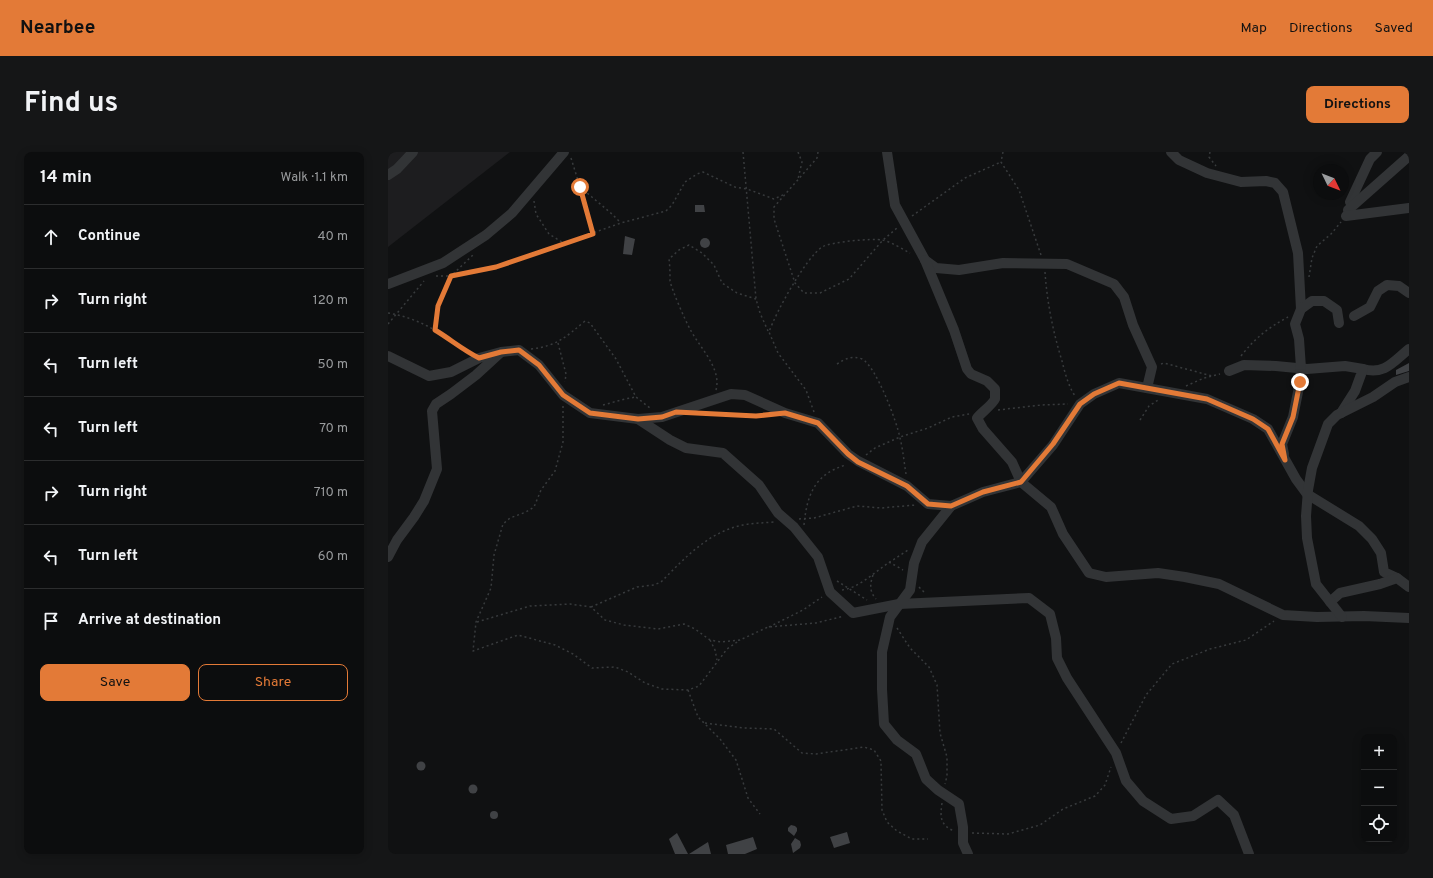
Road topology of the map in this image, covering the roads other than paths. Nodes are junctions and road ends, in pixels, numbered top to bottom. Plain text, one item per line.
1 (413, 152) edge
2 (564, 152) edge
3 (887, 152) edge
4 (1171, 152) edge
5 (1377, 152) edge
6 (1409, 156) edge
7 (388, 175) edge
8 (1409, 208) edge
9 (1348, 209) junction
10 (925, 260) junction
11 (388, 284) edge
12 (1409, 293) edge
13 (1300, 309) junction
14 (1354, 316) dead end
15 (1339, 323) dead end
16 (1409, 349) edge
17 (501, 352) junction
18 (388, 356) edge
19 (1301, 368) junction
20 (1363, 368) junction
21 (1229, 371) dead end
22 (1409, 377) edge
23 (1147, 388) junction
24 (1341, 413) junction
25 (638, 419) junction
26 (1285, 460) junction
27 (1021, 482) junction
28 (1307, 494) junction
29 (951, 506) junction
30 (388, 557) edge
31 (1397, 578) junction
32 (1409, 587) edge
33 (1330, 602) junction
34 (894, 605) junction
35 (1342, 617) junction
36 (1409, 617) edge
37 (968, 854) edge
38 (1249, 854) edge

1 - 7 street
2 - 11 street
3 - 10 street
4 - 13 street
5 - 9 street
6 - 9 street
8 - 9 street
10 - 23 street
10 - 27 street
12 - 14 street
13 - 15 street
13 - 19 street
16 - 20 street
17 - 18 street
17 - 25 street
17 - 30 street
19 - 20 street
19 - 21 street
19 - 26 street
20 - 24 street
22 - 24 street
23 - 26 street
23 - 27 street
24 - 28 street
25 - 29 street
25 - 34 street
26 - 28 street
27 - 29 street
27 - 35 street
28 - 31 street
28 - 33 street
29 - 34 street
31 - 32 street
31 - 33 street
33 - 35 street
34 - 37 street
34 - 38 street
35 - 36 street

